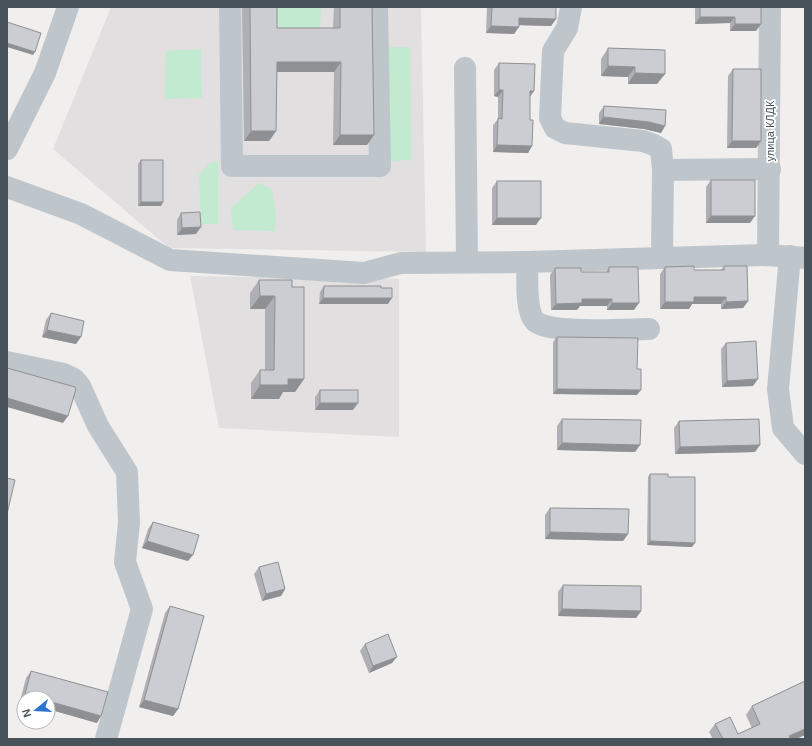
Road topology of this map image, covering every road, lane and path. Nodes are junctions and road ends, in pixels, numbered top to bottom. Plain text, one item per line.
1 (68, 7) edge
2 (230, 7) edge
3 (377, 7) edge
4 (571, 7) edge
5 (770, 7) edge
6 (465, 68) dead end
7 (7, 149) edge
8 (663, 170) junction
9 (770, 170) junction
10 (7, 187) edge
11 (768, 255) junction
12 (798, 257) edge
13 (662, 258) junction
14 (467, 262) junction
15 (527, 262) junction
16 (649, 329) dead end
17 (7, 362) edge
18 (805, 454) edge
19 (106, 739) edge

1 - 7 street
2 - 3 street
4 - 8 street
5 - 9 street, улица КЛДК
6 - 14 street
8 - 9 street
8 - 13 street
9 - 11 street, улица КЛДК
10 - 14 street
11 - 12 street
11 - 13 street
12 - 18 street
13 - 15 street
14 - 15 street
15 - 16 street
17 - 19 street

